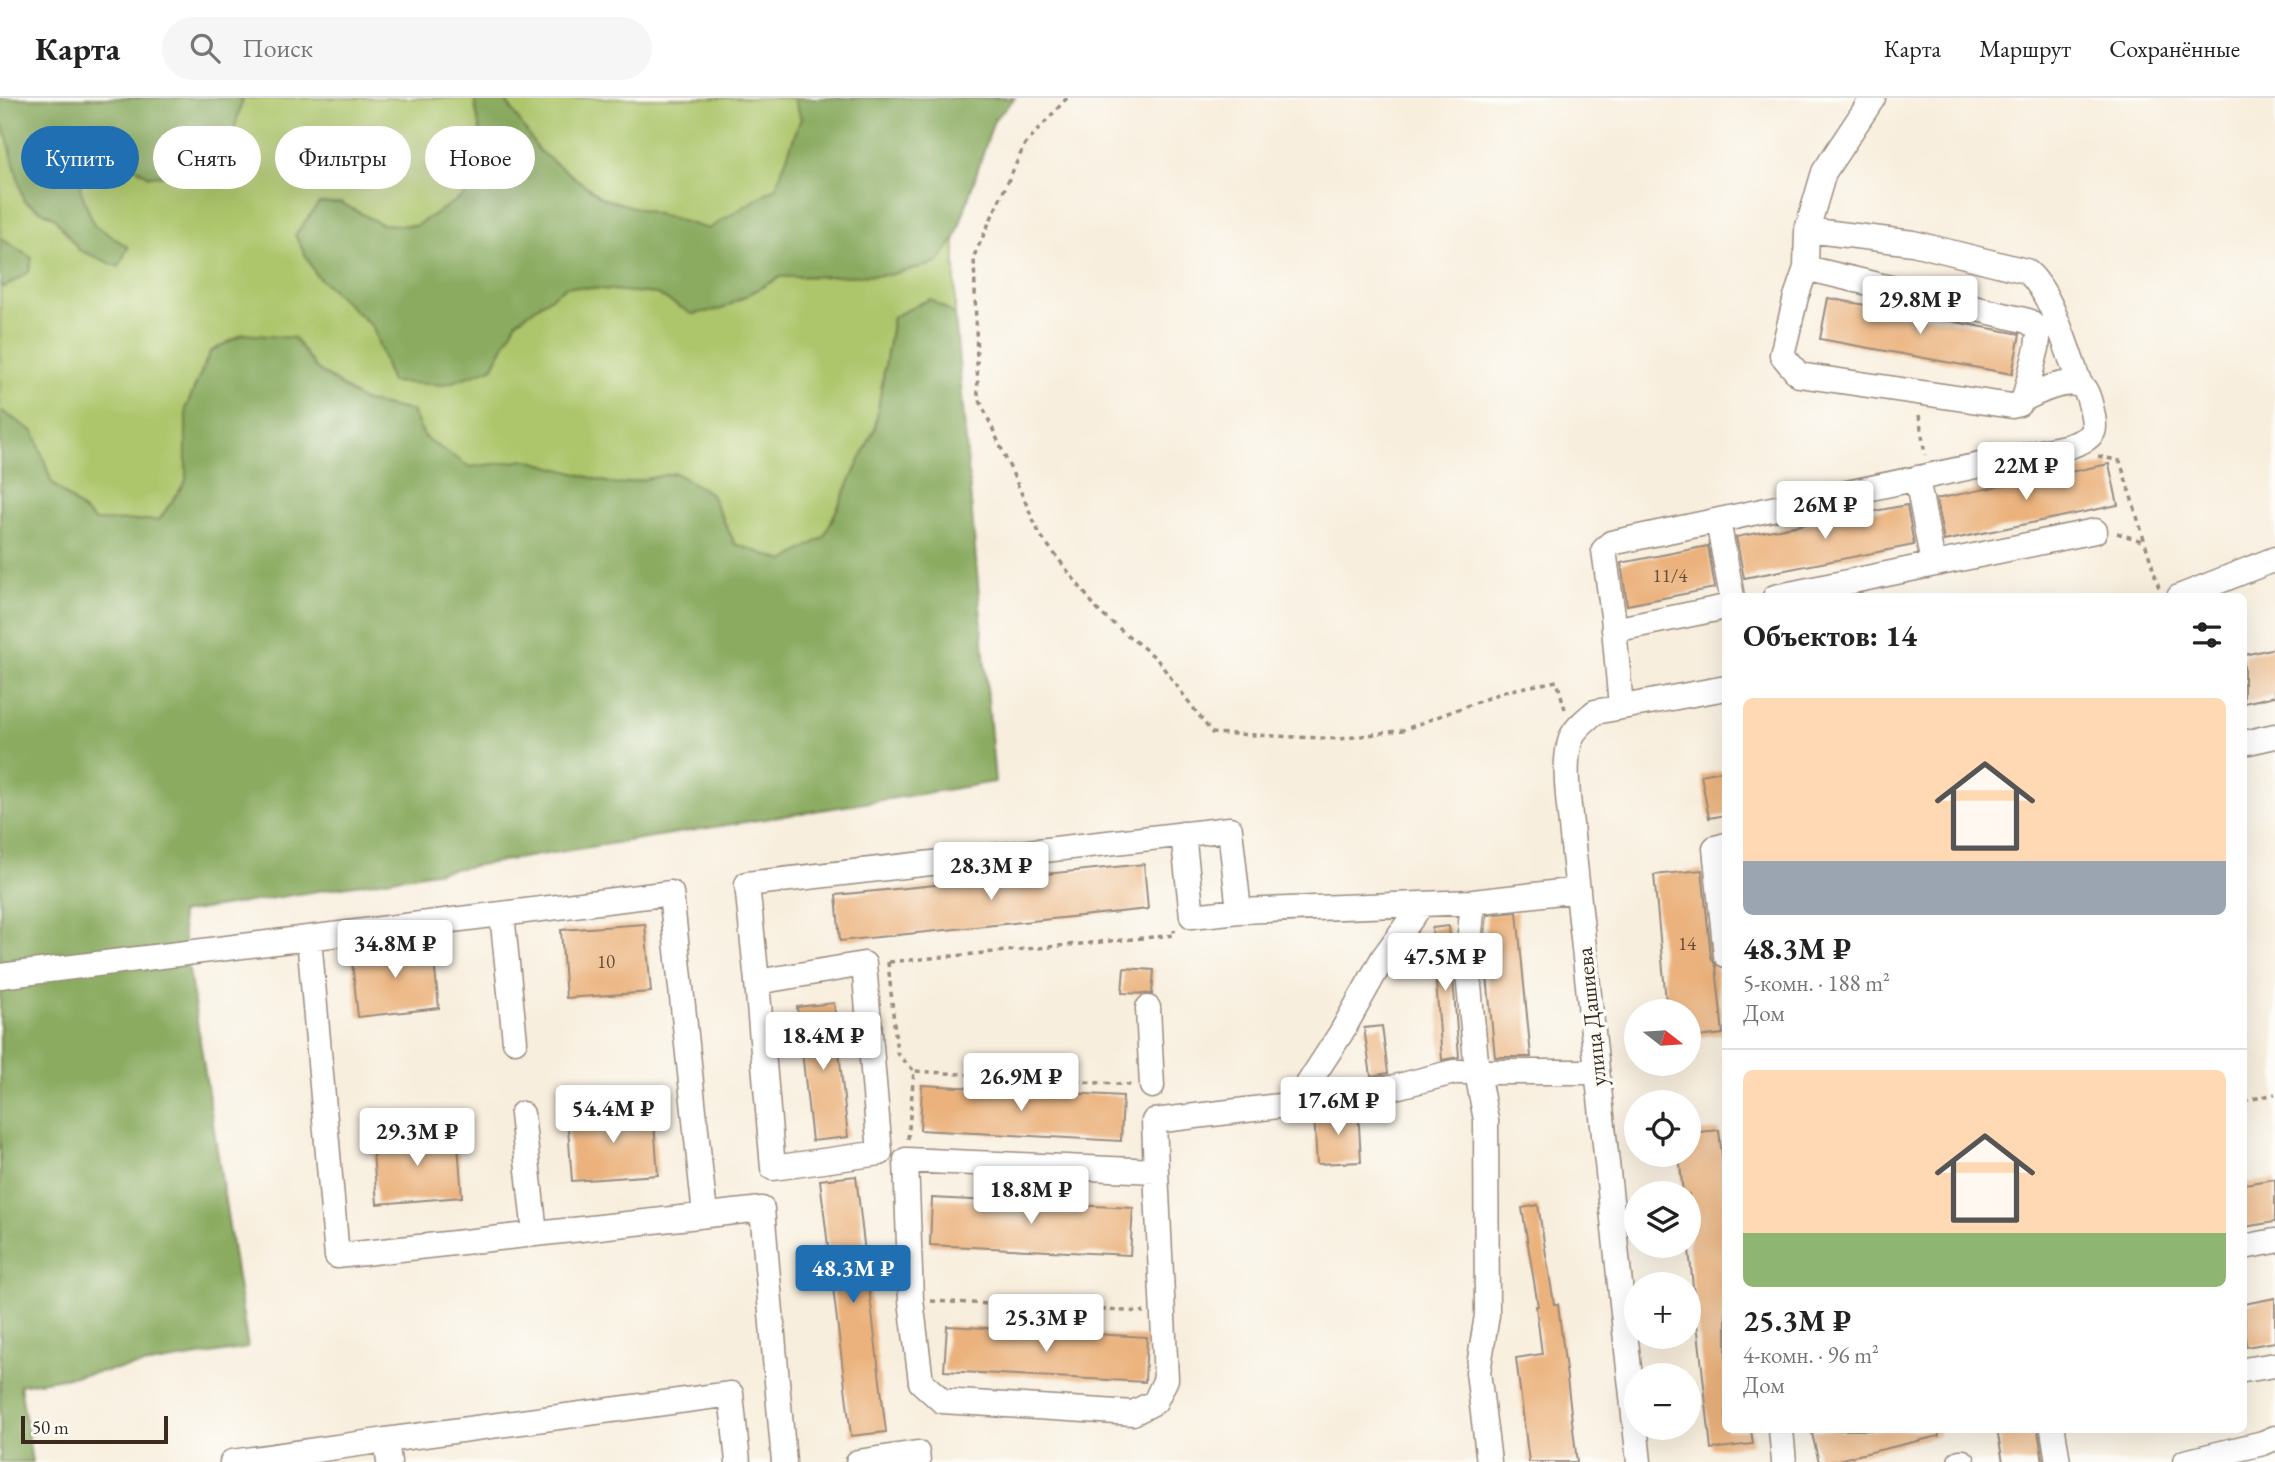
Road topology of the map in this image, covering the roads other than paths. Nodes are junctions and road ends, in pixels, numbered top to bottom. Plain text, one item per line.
1 (1873, 98) edge
2 (1807, 230) junction
3 (1805, 268) junction
4 (2080, 384) junction
5 (2024, 399) junction
6 (1923, 477) junction
7 (1718, 520) junction
8 (2095, 531) road end
9 (2275, 559) edge
10 (1933, 564) junction
11 (2169, 592) edge
12 (1731, 593) edge
13 (1794, 593) edge
14 (1722, 608) edge
15 (1614, 630) junction
16 (1722, 689) edge
17 (1621, 707) junction
18 (2275, 736) edge
19 (2247, 742) edge
20 (1183, 834) junction
21 (1722, 846) edge
22 (1578, 890) junction
23 (1473, 902) junction
24 (1421, 905) junction
25 (1239, 911) junction
26 (502, 914) junction
27 (1722, 916) edge
28 (309, 938) junction
29 (0, 976) edge
30 (757, 982) junction
31 (1148, 1009) dead end
32 (514, 1041) dead end
33 (1476, 1072) junction
34 (1596, 1072) junction
35 (1152, 1086) road end
36 (1294, 1104) junction
37 (522, 1114) dead end
38 (1156, 1171) junction
39 (705, 1215) junction
40 (535, 1234) junction
41 (2275, 1241) edge
42 (2247, 1246) edge
43 (2275, 1365) edge
44 (2247, 1370) edge
45 (1781, 1433) edge
46 (2053, 1433) edge
47 (2275, 1438) edge
48 (388, 1451) edge
49 (232, 1462) edge
50 (738, 1462) edge
51 (784, 1462) edge
52 (858, 1462) edge
53 (918, 1462) edge
54 (1489, 1462) edge
55 (1639, 1462) edge
56 (1784, 1462) edge
57 (2058, 1462) edge
58 (2185, 1462) edge

1 - 2 street
2 - 3 street
2 - 4 street
3 - 5 street
3 - 5 street
4 - 5 street
4 - 6 street
6 - 7 street
6 - 10 street
7 - 12 street
7 - 15 street
8 - 10 street
9 - 11 street
10 - 13 street
14 - 15 street
15 - 17 street
16 - 17 street
17 - 22 street, улица Дашиева
18 - 19 street
20 - 25 street
20 - 25 street
20 - 30 street
21 - 27 street
22 - 23 street
22 - 34 street, улица Дашиева
23 - 24 street
23 - 33 street
24 - 25 street
24 - 36 street
26 - 28 street
26 - 32 street
26 - 39 street
28 - 29 street
28 - 40 street
30 - 30 street
31 - 35 street
33 - 34 street
33 - 36 street
33 - 54 street
34 - 55 street, улица Дашиева
36 - 38 street
37 - 40 street
38 - 38 street
39 - 40 street
39 - 51 street
41 - 42 street
43 - 44 street
45 - 56 street
46 - 57 street
47 - 58 street
48 - 49 street
48 - 50 street
52 - 53 street

